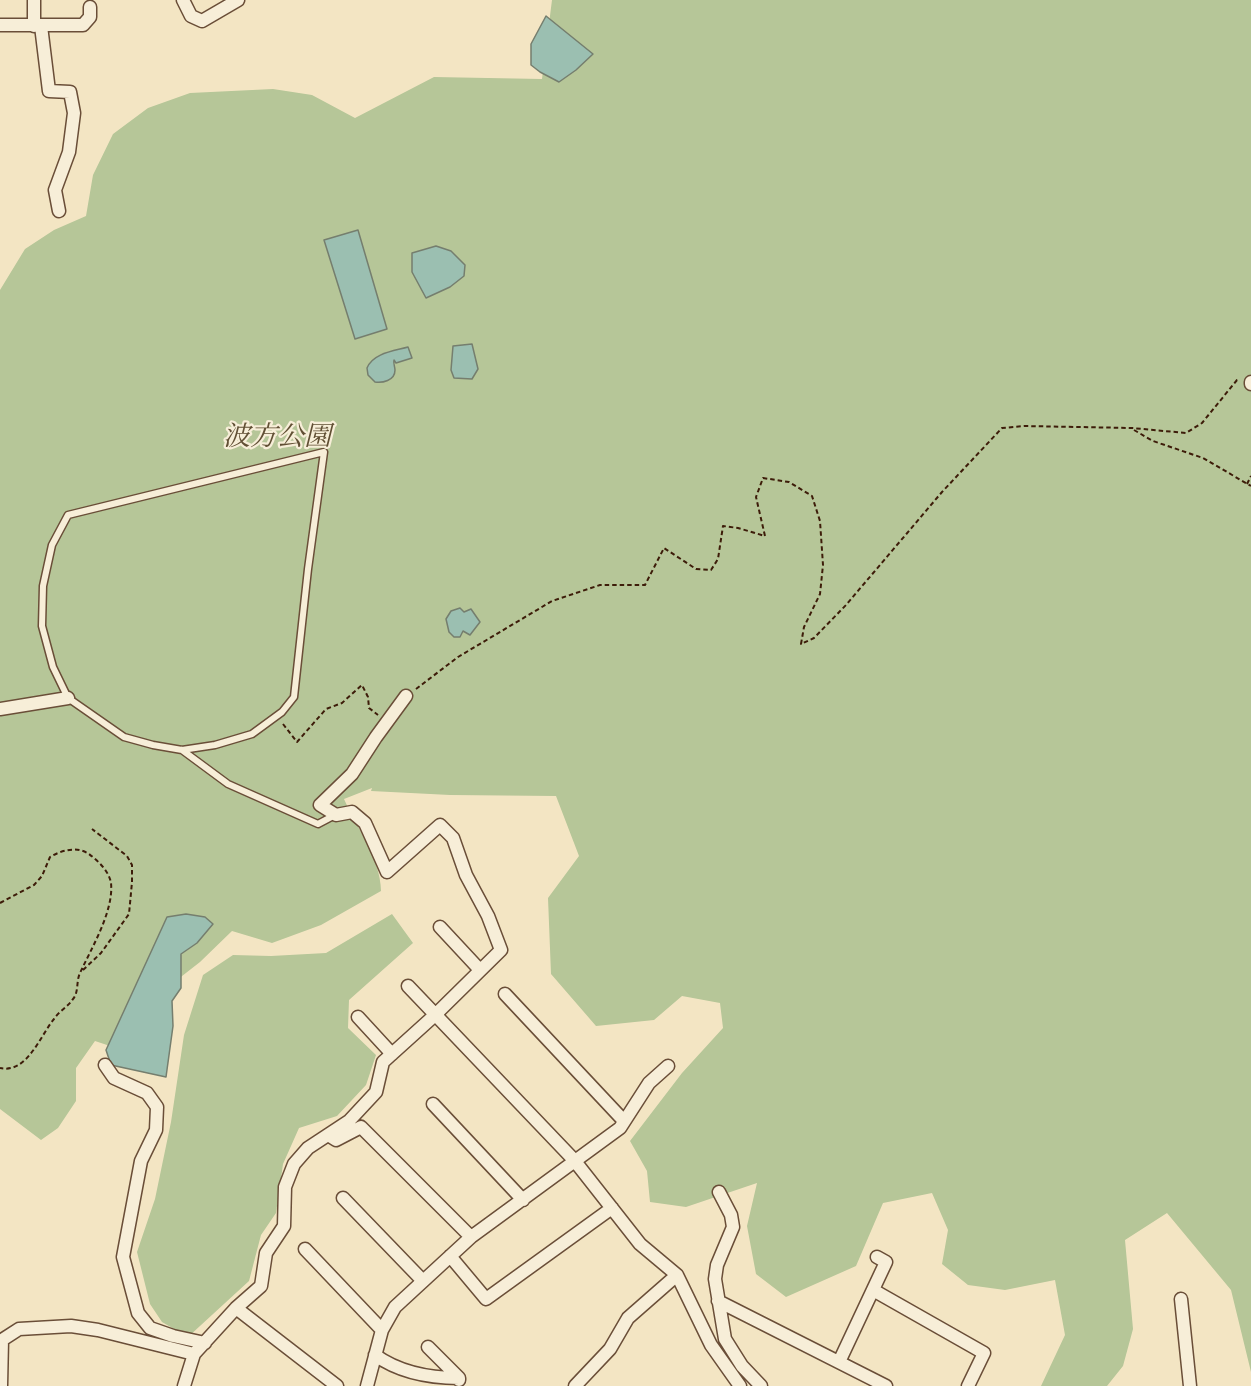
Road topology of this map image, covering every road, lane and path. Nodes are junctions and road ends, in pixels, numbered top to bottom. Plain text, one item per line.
1 (34, 0) edge
2 (183, 0) edge
3 (238, 0) edge
4 (90, 7) dead end
5 (0, 25) edge
6 (37, 26) junction
7 (59, 211) dead end
8 (1251, 383) edge
9 (1132, 428) junction
10 (1251, 476) edge
11 (1247, 484) junction
12 (1251, 486) edge
13 (406, 696) joint
14 (68, 698) junction
15 (0, 710) edge
16 (278, 717) dead end
17 (387, 723) junction
18 (182, 750) junction
19 (336, 815) junction
20 (92, 829) dead end
21 (0, 903) edge
22 (440, 927) dead end
23 (480, 970) junction
24 (82, 971) junction
25 (408, 986) dead end
26 (505, 994) dead end
27 (435, 1015) junction
28 (358, 1017) dead end
29 (392, 1054) junction
30 (105, 1065) dead end
31 (668, 1066) dead end
32 (0, 1068) edge
33 (433, 1104) dead end
34 (624, 1121) junction
35 (328, 1135) junction
36 (574, 1160) junction
37 (719, 1192) dead end
38 (343, 1198) dead end
39 (523, 1200) junction
40 (612, 1208) junction
41 (471, 1237) junction
42 (305, 1249) dead end
43 (450, 1256) junction
44 (877, 1257) dead end
45 (677, 1275) junction
46 (423, 1281) junction
47 (873, 1290) junction
48 (1181, 1299) dead end
49 (718, 1301) junction
50 (236, 1308) junction
51 (382, 1330) junction
52 (205, 1343) junction
53 (428, 1347) dead end
54 (194, 1354) junction
55 (375, 1355) junction
56 (839, 1362) junction
57 (459, 1382) edge
58 (1, 1386) edge
59 (184, 1386) edge
60 (337, 1386) edge
61 (367, 1386) edge
62 (575, 1386) edge
63 (740, 1386) edge
64 (761, 1386) edge
65 (886, 1386) edge
66 (968, 1386) edge
67 (1190, 1386) edge

1 - 6 street
2 - 3 street
4 - 6 street
5 - 6 street
6 - 7 street
8 - 9 path
9 - 11 path
9 - 13 path
10 - 11 path
11 - 12 path
13 - 17 street
14 - 15 street
14 - 18 lane
14 - 18 lane
16 - 17 path
17 - 19 street
18 - 19 lane
19 - 23 street
20 - 24 path
21 - 24 path
22 - 23 street
23 - 27 street
24 - 32 path
25 - 27 street
26 - 34 street
27 - 29 street
27 - 36 street
28 - 29 street
29 - 35 street
30 - 52 street
31 - 34 street
33 - 39 street
34 - 36 street
35 - 41 street
35 - 50 street
36 - 39 street
36 - 40 street
37 - 49 street
38 - 46 street
39 - 41 street
40 - 43 street
40 - 45 street
41 - 43 street
42 - 51 street
43 - 46 street
44 - 47 street
45 - 62 street
45 - 63 street
46 - 51 street
47 - 56 street
47 - 66 street
48 - 67 street
49 - 56 street
49 - 64 street
50 - 52 street
50 - 60 street
51 - 55 street
52 - 54 street
53 - 57 street
54 - 58 street
54 - 59 street
55 - 57 street
55 - 61 street
56 - 65 street

